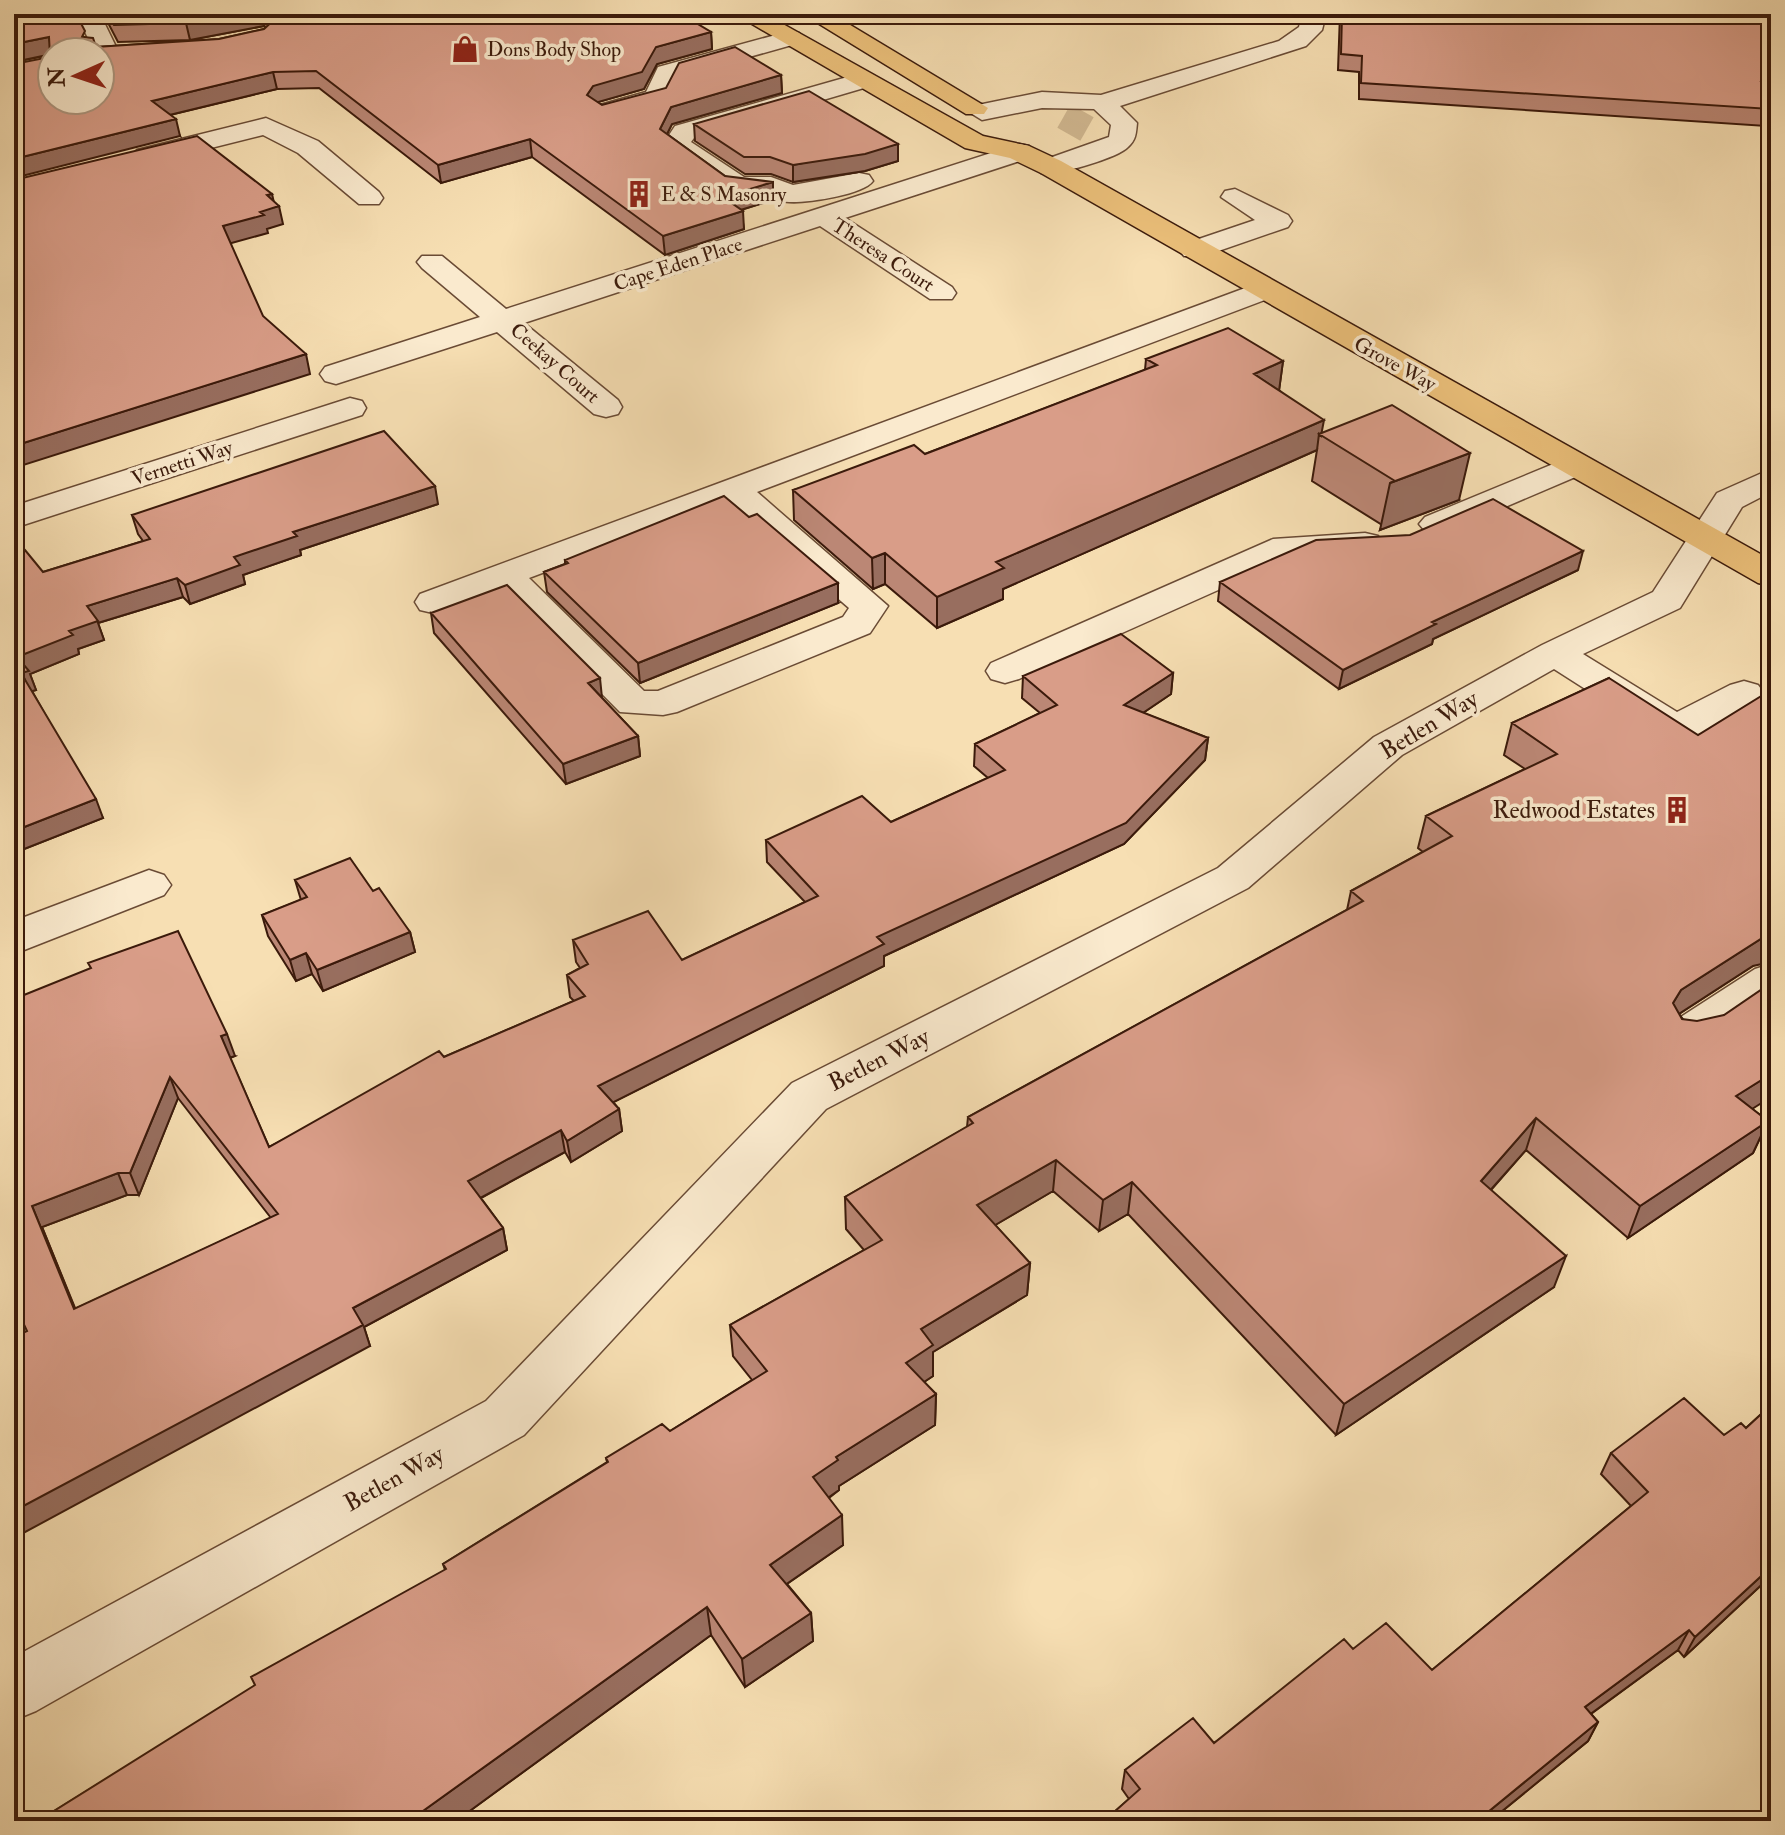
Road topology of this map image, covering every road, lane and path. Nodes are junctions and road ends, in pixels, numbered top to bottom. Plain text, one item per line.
1 (72, 14) edge
2 (747, 14) edge
3 (815, 14) edge
4 (1314, 14) edge
5 (98, 36) edge
6 (790, 38) junction
7 (135, 52) edge
8 (116, 53) edge
9 (865, 80) junction
10 (1033, 99) junction
11 (1102, 103) junction
12 (605, 112) edge
13 (982, 112) junction
14 (981, 143) junction
15 (1116, 145) junction
16 (1019, 152) junction
17 (129, 160) edge
18 (1051, 167) junction
19 (1235, 197) dead end
20 (369, 198) dead end
21 (825, 217) junction
22 (1194, 250) junction
23 (432, 262) dead end
24 (1264, 290) junction
25 (941, 293) dead end
26 (504, 319) junction
27 (336, 374) dead end
28 (606, 407) dead end
29 (350, 408) dead end
30 (1575, 465) junction
31 (1771, 479) edge
32 (734, 490) junction
33 (14, 517) edge
34 (1707, 539) junction
35 (1771, 575) edge
36 (507, 577) junction
37 (433, 602) dead end
38 (1555, 653) junction
39 (1005, 671) dead end
40 (1744, 693) dead end
41 (149, 885) dead end
42 (14, 938) edge
43 (1771, 980) edge
44 (1686, 1036) edge
45 (14, 1690) edge

1 - 5 street
2 - 6 main road, Grove Way
3 - 13 main road
4 - 11 street
6 - 9 main road, Grove Way
6 - 12 street
7 - 8 street
9 - 14 main road, Grove Way
9 - 14 street
10 - 11 street
10 - 13 street
10 - 15 street
11 - 15 street
13 - 16 main road
14 - 16 main road, Grove Way
15 - 18 street
16 - 18 main road, Grove Way
16 - 21 street, Cape Eden Place
17 - 20 street
18 - 22 main road, Grove Way
19 - 22 street
21 - 25 street, Theresa Court
21 - 26 street, Cape Eden Place
22 - 24 main road, Grove Way
23 - 26 street, Ceekay Court
24 - 30 main road, Grove Way
24 - 32 street
26 - 27 street, Cape Eden Place
26 - 28 street, Ceekay Court
29 - 33 street, Vernetti Way
30 - 34 main road, Grove Way
30 - 39 street
31 - 34 street, Betlen Way
32 - 36 street
32 - 36 street
34 - 35 main road, Grove Way
34 - 38 street, Betlen Way
36 - 37 street
38 - 40 street
38 - 45 street, Betlen Way
41 - 42 street
43 - 44 street

